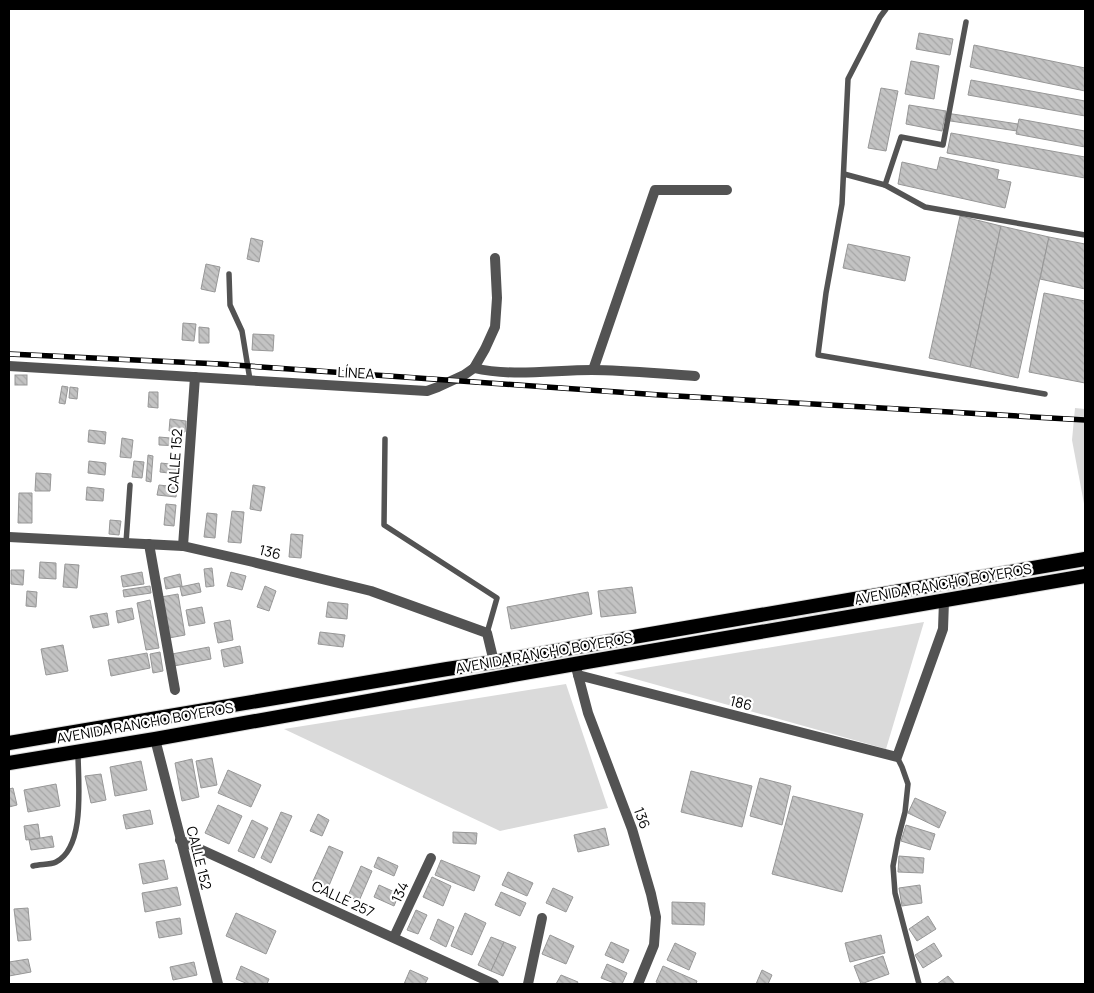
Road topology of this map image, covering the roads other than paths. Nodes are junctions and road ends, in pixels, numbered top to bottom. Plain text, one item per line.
1 (886, 9) edge
2 (966, 22) dead end
3 (844, 174) junction
4 (885, 185) junction
5 (727, 190) dead end
6 (1085, 235) edge
7 (495, 258) dead end
8 (229, 274) dead end
9 (9, 366) edge
10 (474, 368) junction
11 (593, 370) junction
12 (695, 376) dead end
13 (195, 377) junction
14 (250, 380) junction
15 (1045, 394) dead end
16 (385, 439) dead end
17 (130, 485) dead end
18 (9, 537) edge
19 (126, 543) junction
20 (149, 544) junction
21 (183, 546) junction
22 (1085, 559) edge
23 (1085, 576) edge
24 (944, 601) junction
25 (488, 633) junction
26 (494, 662) junction
27 (577, 670) junction
28 (175, 690) dead end
29 (155, 739) junction
30 (9, 743) edge
31 (78, 751) junction
32 (896, 758) junction
33 (9, 763) edge
34 (180, 840) junction
35 (431, 858) dead end
36 (33, 866) dead end
37 (542, 918) dead end
38 (394, 937) junction
39 (218, 984) edge
40 (494, 984) edge
41 (528, 984) edge
42 (638, 984) edge
43 (919, 984) edge

1 - 3 lane
2 - 4 lane
3 - 4 lane
3 - 15 lane
4 - 6 lane
5 - 11 street
7 - 10 street
8 - 14 lane
9 - 13 street, LÍNEA
10 - 11 street
10 - 14 street, LÍNEA
11 - 12 street
13 - 14 street, LÍNEA
13 - 21 street, CALLE 152
16 - 25 lane
17 - 19 lane
18 - 19 street, 136
19 - 20 street, 136
20 - 21 street, 136
20 - 28 street
21 - 25 street, 136
22 - 26 highway, AVENIDA RANCHO BOYEROS
23 - 24 highway, AVENIDA RANCHO BOYEROS
24 - 27 highway, AVENIDA RANCHO BOYEROS
24 - 32 street
25 - 26 street
26 - 30 highway, AVENIDA RANCHO BOYEROS
27 - 29 highway, AVENIDA RANCHO BOYEROS
27 - 32 street, 186
27 - 42 street, 136
29 - 31 highway, AVENIDA RANCHO BOYEROS
29 - 34 street, CALLE 152
31 - 33 highway, AVENIDA RANCHO BOYEROS
31 - 36 lane
32 - 43 lane
34 - 38 street, CALLE 257
34 - 39 street, CALLE 152
35 - 38 street, 134
37 - 41 street
38 - 40 street, CALLE 257

